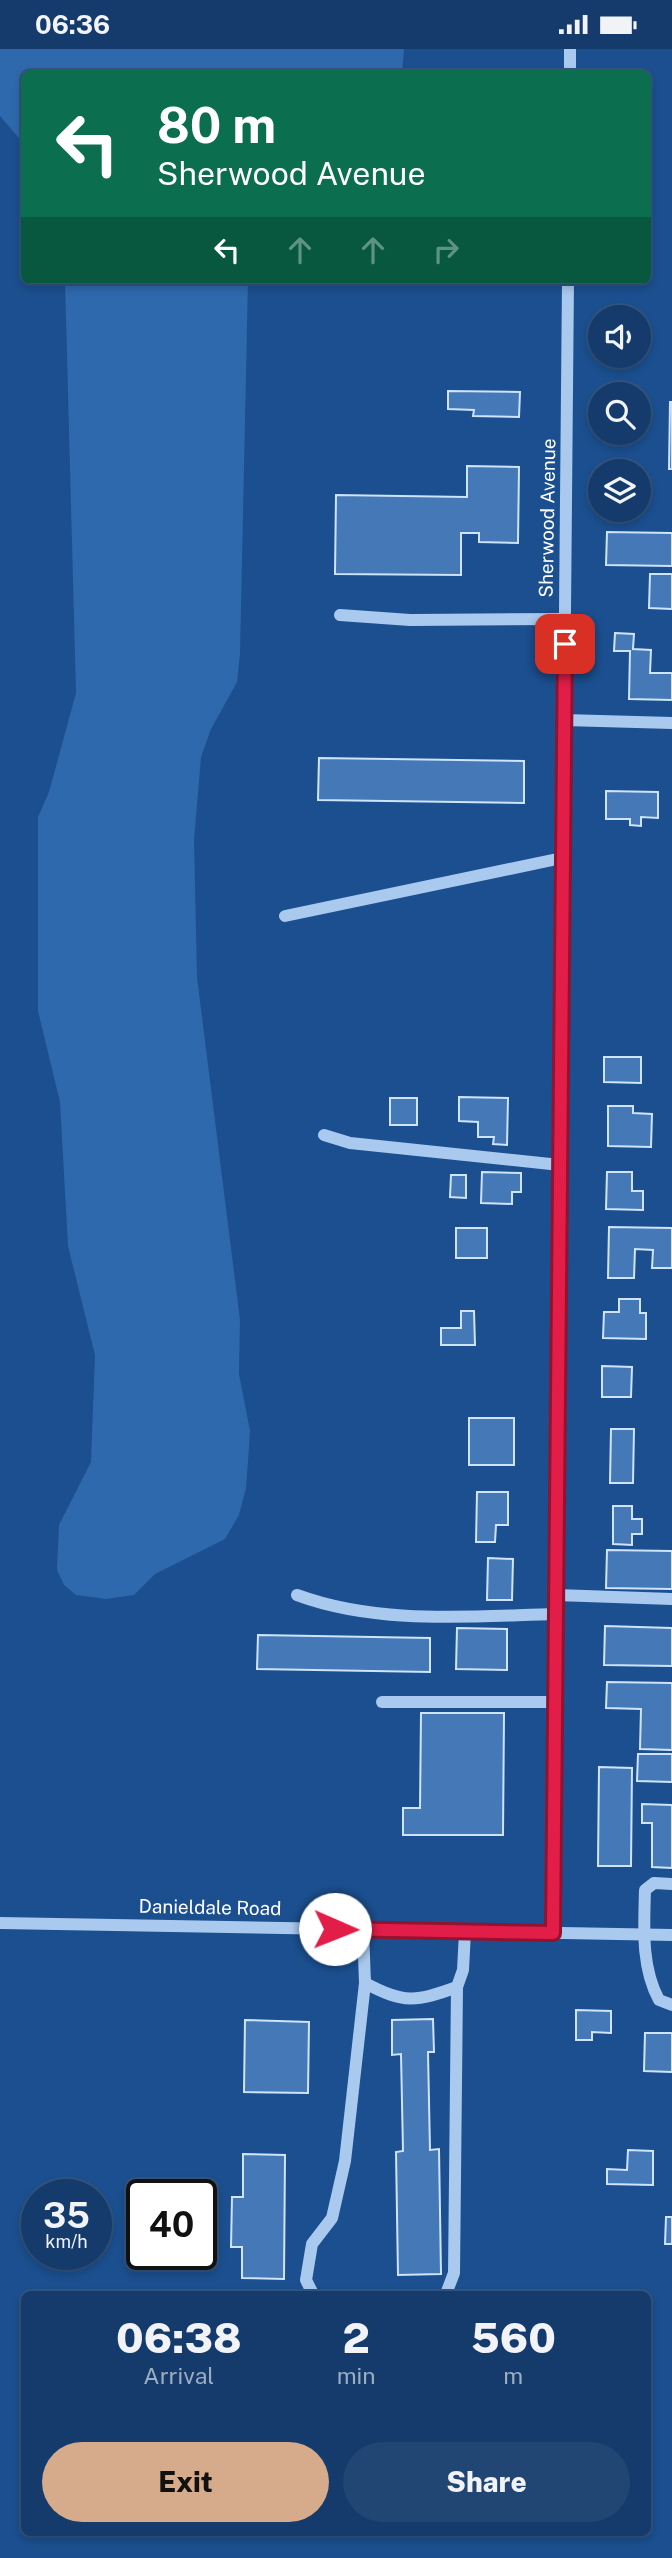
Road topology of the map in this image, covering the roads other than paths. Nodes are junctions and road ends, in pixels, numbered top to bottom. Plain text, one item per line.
1 (570, 49) edge
2 (570, 70) edge
3 (568, 284) edge
4 (340, 615) dead end
5 (565, 619) junction
6 (564, 720) junction
7 (672, 723) edge
8 (562, 858) junction
9 (285, 916) dead end
10 (324, 1135) dead end
11 (560, 1165) junction
12 (297, 1595) dead end
13 (556, 1595) junction
14 (672, 1599) edge
15 (556, 1614) junction
16 (382, 1702) dead end
17 (555, 1702) junction
18 (672, 1884) edge
19 (0, 1923) edge
20 (363, 1930) junction
21 (465, 1932) junction
22 (553, 1933) junction
23 (644, 1935) junction
24 (672, 1935) edge
25 (365, 1983) junction
26 (457, 1987) junction
27 (672, 2005) edge
28 (312, 2291) edge
29 (447, 2291) edge

1 - 2 street
3 - 5 street, Sherwood Avenue
4 - 5 street
5 - 6 street, Sherwood Avenue
6 - 7 street
6 - 8 street, Sherwood Avenue
8 - 9 street
8 - 11 street, Sherwood Avenue
10 - 11 street
11 - 13 street, Sherwood Avenue
12 - 15 street
13 - 14 street
13 - 15 street, Sherwood Avenue
15 - 17 street, Sherwood Avenue
16 - 17 street
17 - 22 street, Sherwood Avenue
18 - 23 street
19 - 20 street, Danieldale Road
20 - 21 street, Danieldale Road
20 - 25 street
21 - 22 street, Danieldale Road
21 - 26 street
22 - 23 street, Danieldale Road
23 - 24 street, Danieldale Road
23 - 27 street
25 - 26 street
25 - 28 street
26 - 29 street

